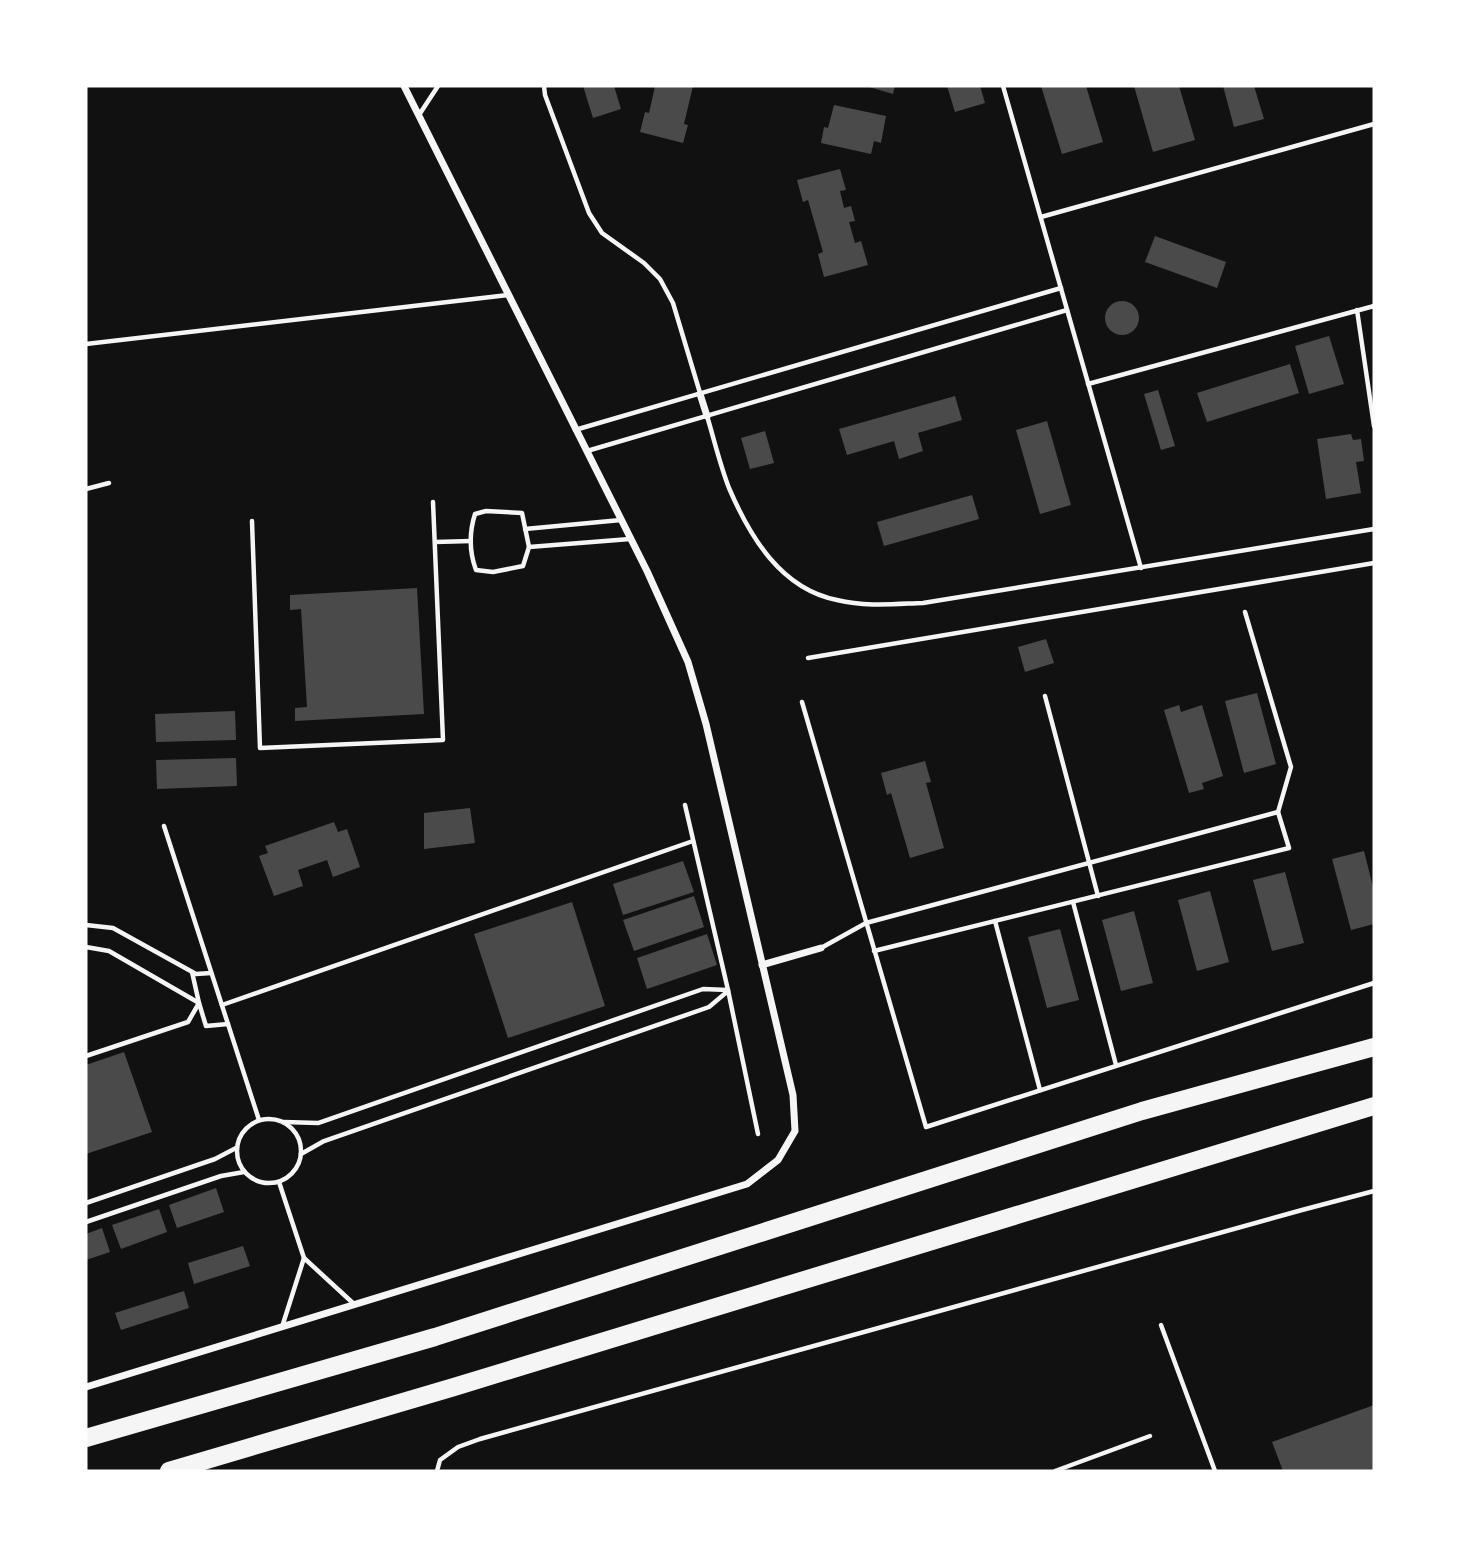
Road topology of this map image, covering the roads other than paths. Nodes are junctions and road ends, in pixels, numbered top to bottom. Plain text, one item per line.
1 (404, 86) edge
2 (439, 86) edge
3 (544, 86) edge
4 (1003, 86) edge
5 (419, 116) junction
6 (1374, 124) edge
7 (1041, 217) junction
8 (1061, 288) junction
9 (508, 295) junction
10 (1374, 306) edge
11 (1067, 310) junction
12 (1357, 310) junction
13 (86, 344) edge
14 (1088, 384) junction
15 (701, 394) junction
16 (707, 416) junction
17 (1374, 426) edge
18 (575, 430) junction
19 (586, 451) junction
20 (109, 482) dead end
21 (86, 489) edge
22 (433, 502) dead end
23 (621, 520) junction
24 (252, 521) dead end
25 (525, 529) junction
26 (1374, 530) edge
27 (630, 539) junction
28 (471, 541) junction
29 (435, 542) junction
30 (529, 547) junction
31 (1374, 563) edge
32 (1141, 568) junction
33 (1245, 612) dead end
34 (808, 658) dead end
35 (1045, 696) dead end
36 (802, 702) dead end
37 (685, 805) dead end
38 (1278, 812) junction
39 (164, 826) dead end
40 (693, 841) junction
41 (1089, 863) junction
42 (1098, 896) junction
43 (1073, 902) junction
44 (995, 921) junction
45 (866, 923) junction
46 (86, 925) edge
47 (86, 947) edge
48 (821, 948) joint
49 (874, 951) junction
50 (762, 965) junction
51 (192, 972) junction
52 (211, 973) junction
53 (1374, 983) edge
54 (728, 990) junction
55 (198, 1003) junction
56 (222, 1005) junction
57 (228, 1024) junction
58 (1374, 1047) edge
59 (86, 1056) edge
60 (1116, 1065) junction
61 (1040, 1090) junction
62 (1374, 1106) edge
63 (259, 1120) junction
64 (284, 1122) junction
65 (758, 1133) dead end
66 (236, 1148) junction
67 (301, 1154) junction
68 (244, 1172) junction
69 (279, 1182) junction
70 (1374, 1191) edge
71 (86, 1203) edge
72 (86, 1222) edge
73 (304, 1258) junction
74 (354, 1304) junction
75 (1161, 1325) dead end
76 (282, 1327) junction
77 (86, 1387) edge
78 (1150, 1436) dead end
79 (86, 1438) edge
80 (169, 1471) edge
81 (437, 1471) edge
82 (1055, 1471) edge
83 (1215, 1471) edge

1 - 5 street
2 - 5 lane
3 - 15 lane
4 - 7 lane
5 - 9 street
6 - 7 lane
7 - 8 lane
8 - 11 lane
8 - 15 lane
9 - 13 lane
9 - 18 street
10 - 12 lane
11 - 14 lane
11 - 16 lane
12 - 14 lane
12 - 17 lane
14 - 32 lane
15 - 16 street
15 - 18 lane
16 - 19 lane
16 - 32 lane
18 - 19 street
19 - 23 street
20 - 21 lane
22 - 29 lane
23 - 25 lane
23 - 27 street
24 - 29 lane
25 - 28 lane
25 - 30 lane
26 - 32 lane
27 - 30 lane
27 - 50 street
28 - 29 lane
28 - 30 lane
31 - 34 lane
33 - 38 lane
35 - 41 lane
36 - 45 lane
37 - 40 lane
38 - 41 lane
38 - 42 lane
39 - 52 lane
40 - 54 lane
40 - 56 lane
41 - 42 lane
41 - 45 lane
42 - 43 lane
43 - 44 lane
43 - 60 lane
44 - 49 lane
44 - 61 lane
45 - 48 lane
45 - 49 lane
46 - 51 lane
47 - 55 lane
48 - 50 street
49 - 61 lane
50 - 74 street
51 - 52 lane
51 - 55 lane
52 - 56 lane
53 - 60 lane
54 - 64 lane
54 - 65 lane
54 - 67 lane
55 - 57 lane
55 - 59 lane
56 - 57 lane
57 - 63 lane
58 - 79 highway
60 - 61 lane
62 - 80 highway
63 - 64 lane
63 - 66 lane
64 - 67 lane
66 - 68 lane
66 - 71 lane
67 - 69 lane
68 - 69 lane
68 - 72 lane
69 - 73 lane
70 - 81 lane
73 - 74 lane
73 - 76 lane
74 - 76 street
75 - 83 lane
76 - 77 street
78 - 82 lane

